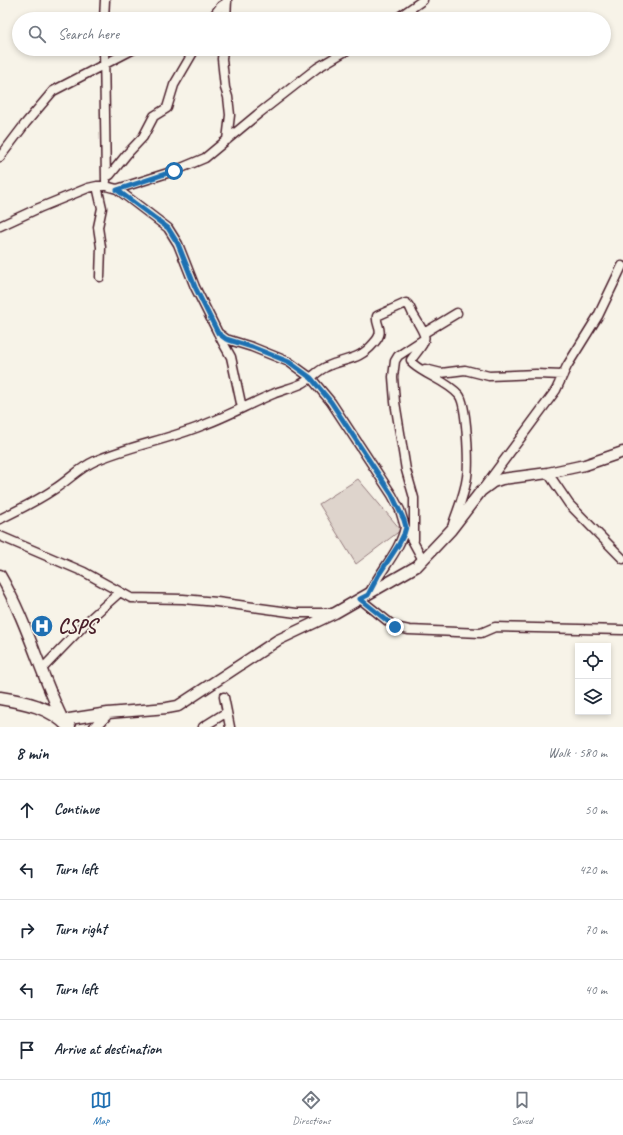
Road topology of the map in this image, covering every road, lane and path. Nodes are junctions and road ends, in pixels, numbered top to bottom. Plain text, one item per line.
1 (104, 0) edge
2 (423, 0) edge
3 (227, 1) edge
4 (104, 12) edge
5 (216, 12) edge
6 (226, 12) edge
7 (406, 12) edge
8 (104, 56) edge
9 (121, 56) edge
10 (192, 56) edge
11 (222, 56) edge
12 (337, 56) edge
13 (104, 65) junction
14 (227, 140) junction
15 (0, 157) edge
16 (106, 182) junction
17 (97, 186) junction
18 (117, 190) junction
19 (0, 226) edge
20 (622, 266) dead end
21 (100, 277) dead end
22 (457, 313) dead end
23 (218, 333) junction
24 (425, 336) junction
25 (417, 367) junction
26 (563, 375) junction
27 (311, 378) junction
28 (242, 408) junction
29 (623, 452) edge
30 (548, 473) junction
31 (481, 491) junction
32 (0, 519) edge
33 (406, 527) junction
34 (451, 530) junction
35 (0, 536) edge
36 (414, 543) junction
37 (623, 559) edge
38 (423, 560) junction
39 (0, 575) edge
40 (120, 592) junction
41 (364, 597) junction
42 (335, 613) junction
43 (623, 630) edge
44 (42, 669) junction
45 (224, 697) dead end
46 (0, 698) edge
47 (227, 712) junction
48 (108, 713) junction
49 (66, 724) edge
50 (95, 727) edge
51 (203, 727) edge
52 (230, 727) edge

1 - 4 street
2 - 7 street
3 - 5 street
3 - 6 street
8 - 13 street
9 - 13 street
10 - 16 street
11 - 14 street
12 - 14 street
13 - 15 street
13 - 16 street
14 - 18 street
16 - 17 street
16 - 18 street
17 - 19 street
17 - 21 street
18 - 23 street
20 - 26 street
22 - 24 street
23 - 27 street
23 - 28 street
24 - 25 street
24 - 27 street
24 - 36 street
25 - 26 street
25 - 34 street
26 - 31 street
27 - 28 street
27 - 33 street
28 - 32 street
29 - 30 street
30 - 31 street
30 - 37 street
31 - 34 street
33 - 36 street
33 - 41 street
34 - 38 street
35 - 40 street
36 - 38 street
38 - 41 street
39 - 44 street
40 - 42 street
40 - 44 street
41 - 42 street
41 - 43 street
42 - 48 street
44 - 49 street
45 - 47 street
46 - 49 main road
47 - 51 street
47 - 52 street
48 - 49 street
48 - 50 street

